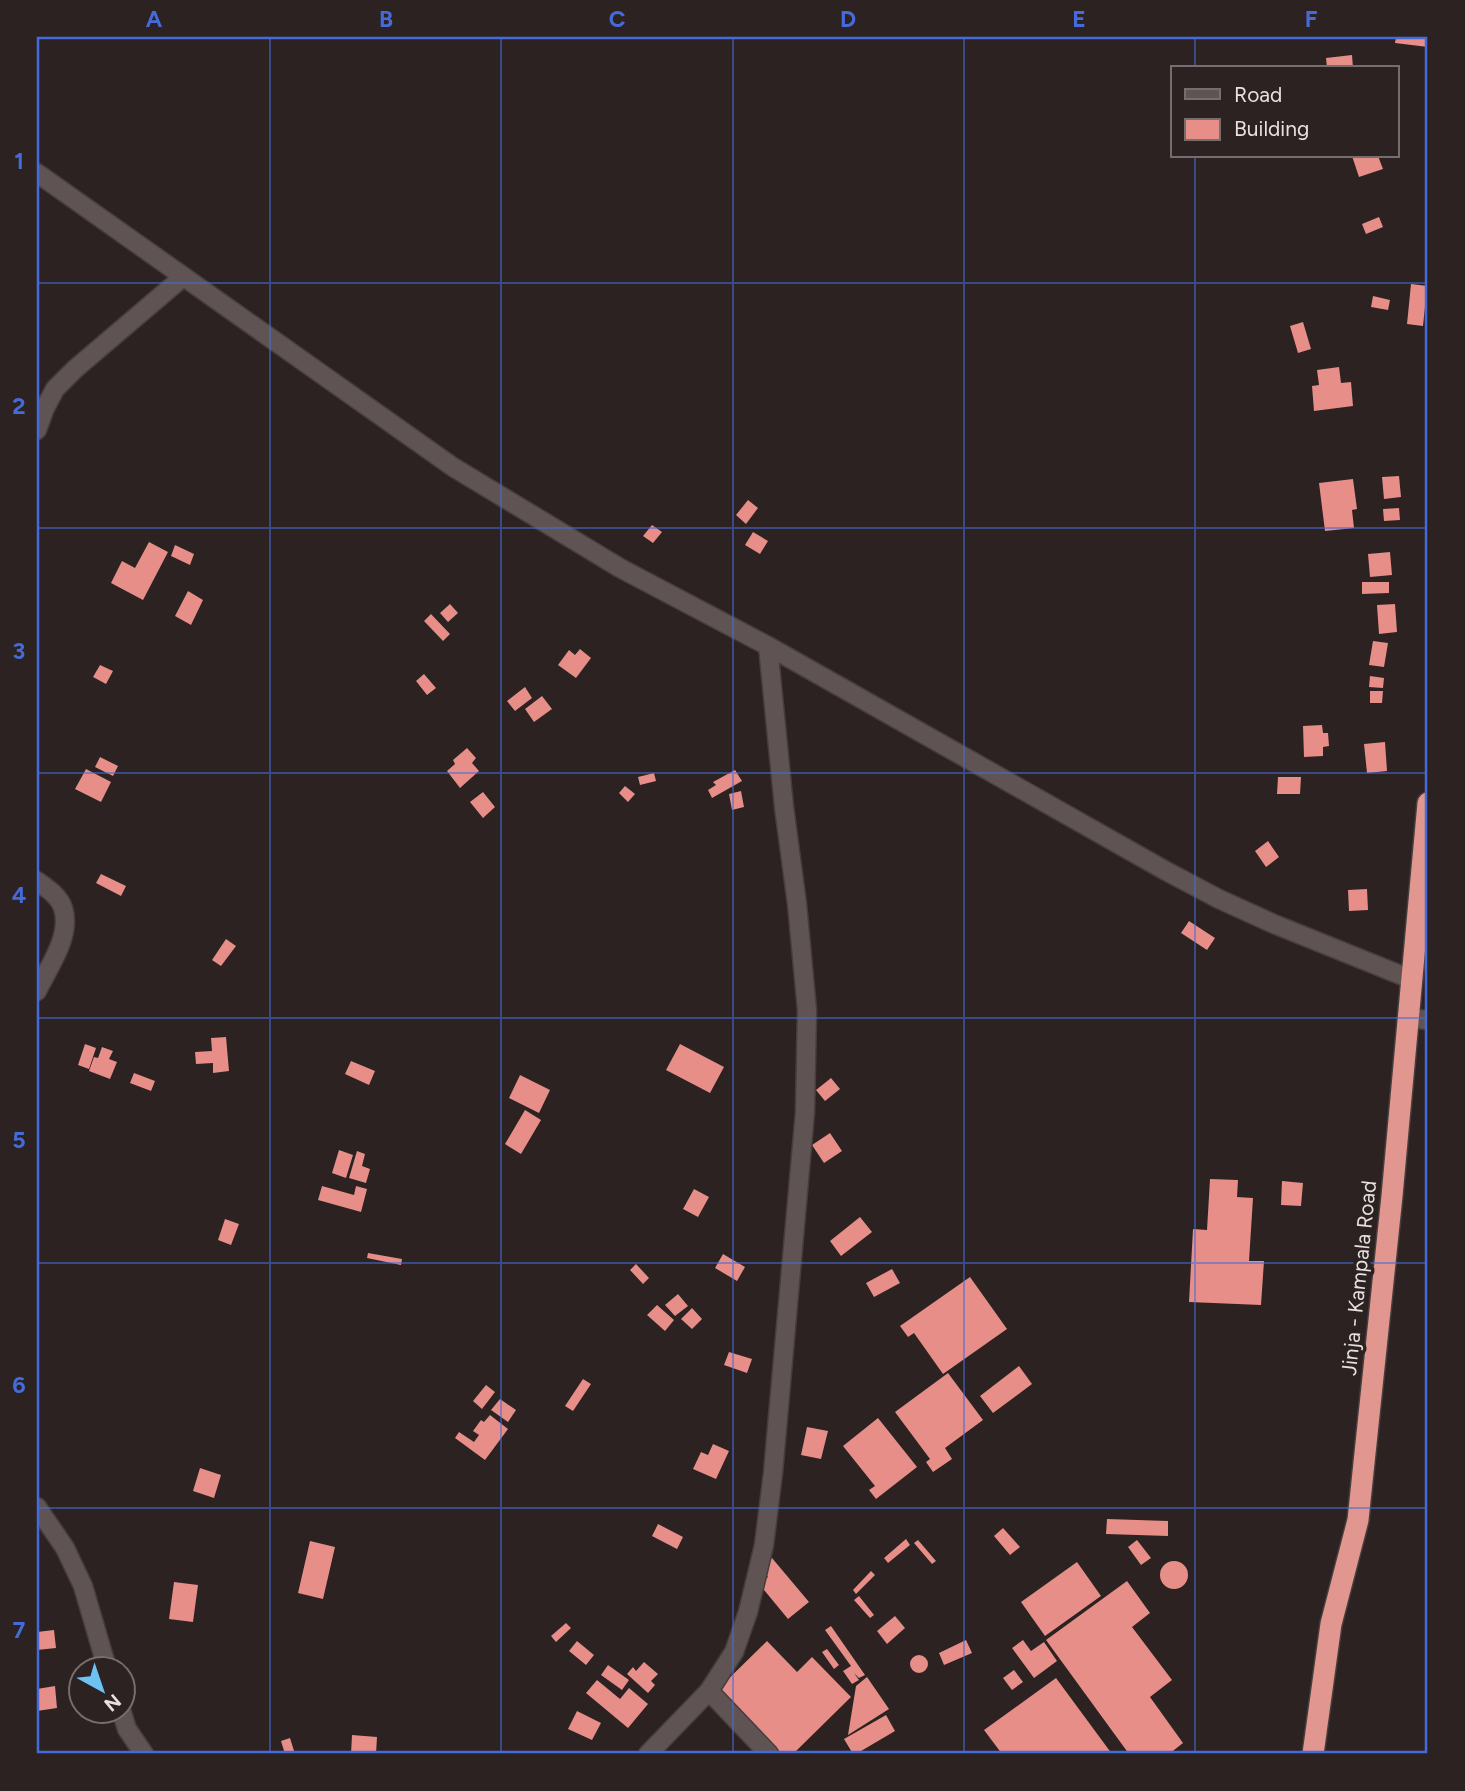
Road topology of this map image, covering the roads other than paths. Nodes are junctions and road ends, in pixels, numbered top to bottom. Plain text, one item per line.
1 (37, 173) edge
2 (183, 277) junction
3 (37, 430) edge
4 (768, 646) junction
5 (1428, 803) edge
6 (37, 881) edge
7 (1413, 980) junction
8 (37, 991) edge
9 (1418, 1019) edge
10 (37, 1507) edge
11 (103, 1654) edge
12 (709, 1691) junction
13 (126, 1724) edge
14 (144, 1754) edge
15 (648, 1754) edge
16 (769, 1754) edge
17 (1313, 1754) edge

1 - 2 street
2 - 3 street
2 - 4 street
4 - 7 street
4 - 12 street
5 - 7 highway, Jinja - Kampala Road
6 - 8 street
7 - 9 highway, Jinja - Kampala Road
9 - 17 highway, Jinja - Kampala Road
10 - 11 street
12 - 15 street
12 - 16 street
13 - 14 street

